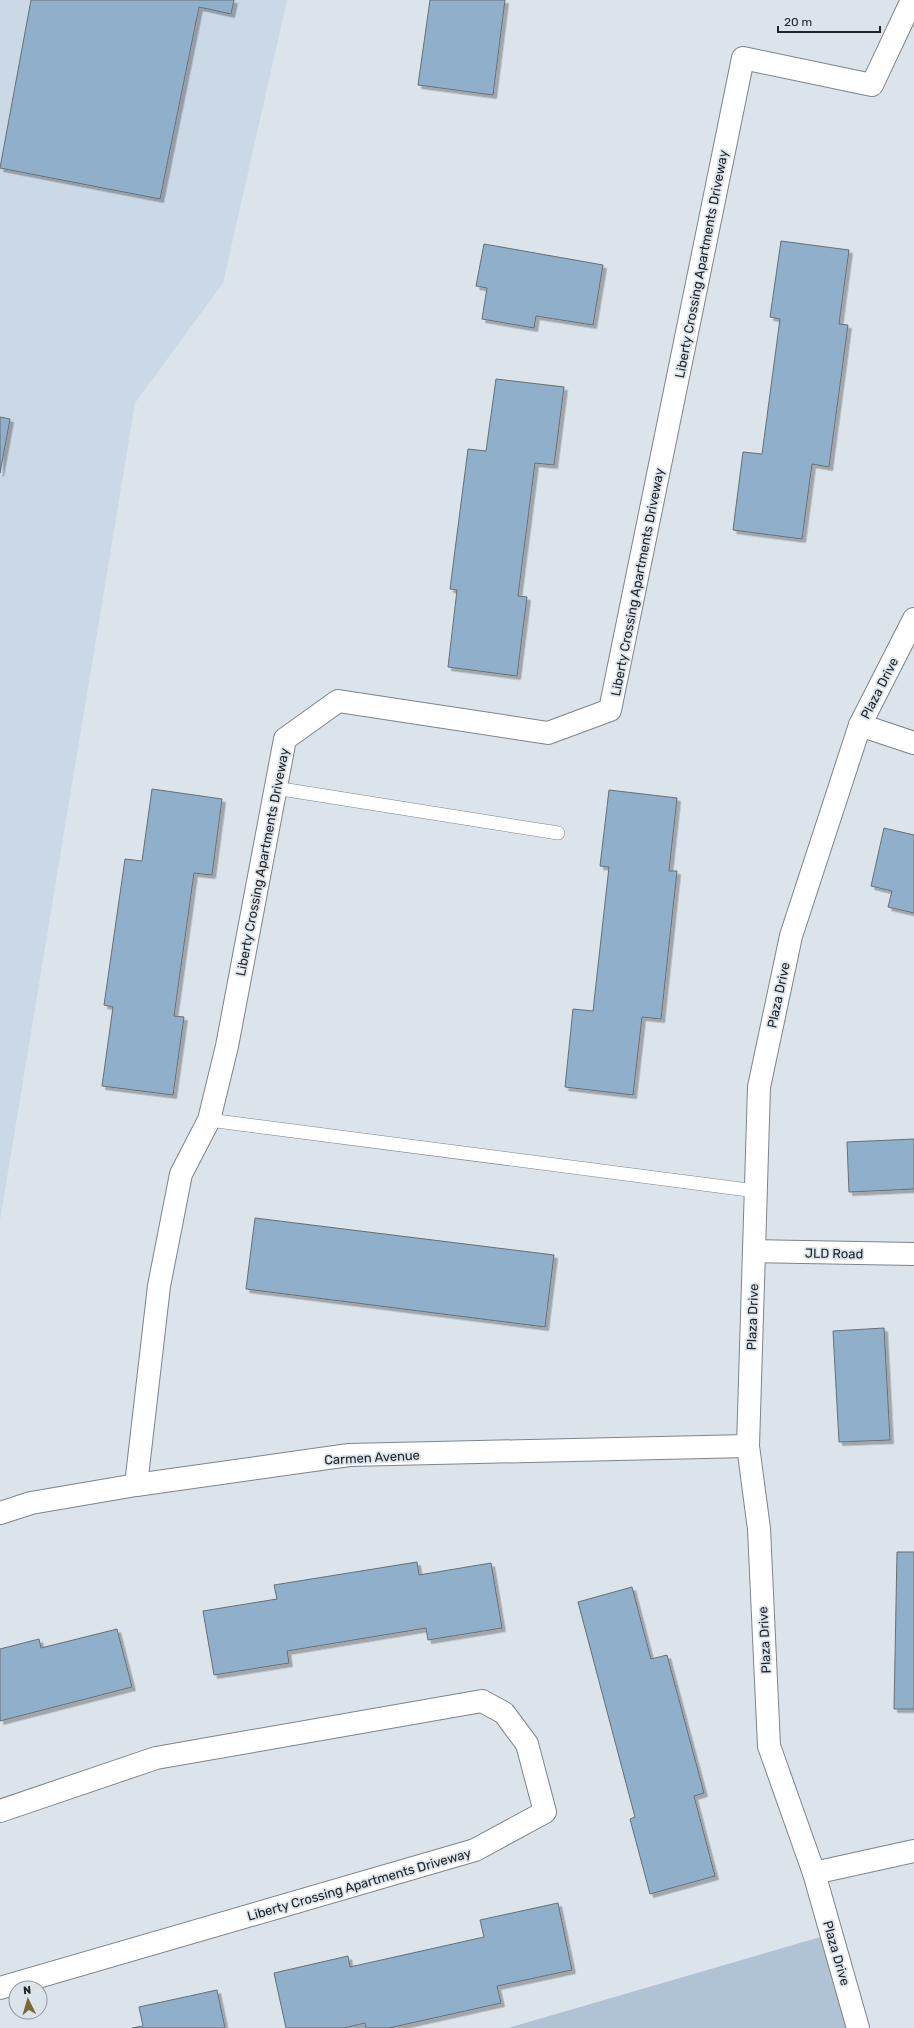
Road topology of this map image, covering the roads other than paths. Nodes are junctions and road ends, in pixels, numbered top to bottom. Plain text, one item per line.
1 (912, 0) edge
2 (914, 619) edge
3 (860, 725) junction
4 (914, 743) edge
5 (275, 788) junction
6 (558, 833) dead end
7 (209, 1120) junction
8 (756, 1191) junction
9 (754, 1251) junction
10 (914, 1254) edge
11 (748, 1446) junction
12 (136, 1485) junction
13 (0, 1513) edge
14 (0, 1811) edge
15 (914, 1851) edge
16 (814, 1873) junction
17 (0, 1988) edge
18 (858, 2028) edge

1 - 5 street, Liberty Crossing Apartments Driveway
2 - 3 street, Plaza Drive
3 - 4 street
3 - 8 street, Plaza Drive
5 - 6 lane
5 - 7 street, Liberty Crossing Apartments Driveway
7 - 8 lane
7 - 12 street, Liberty Crossing Apartments Driveway
8 - 9 street, Plaza Drive
9 - 10 street, JLD Road
9 - 11 street, Plaza Drive
11 - 12 street, Carmen Avenue
11 - 16 street, Plaza Drive
12 - 13 street, Carmen Avenue
14 - 17 street, Liberty Crossing Apartments Driveway
15 - 16 street
16 - 18 street, Plaza Drive

